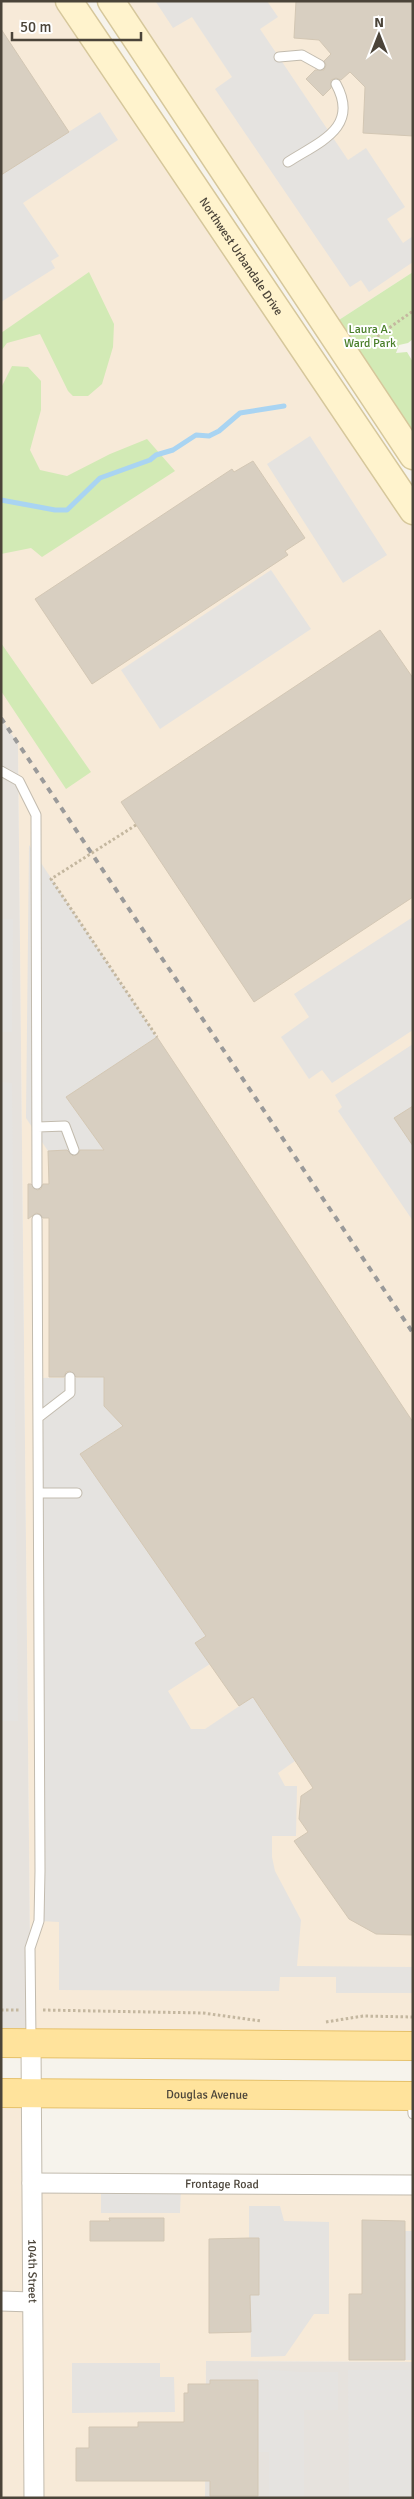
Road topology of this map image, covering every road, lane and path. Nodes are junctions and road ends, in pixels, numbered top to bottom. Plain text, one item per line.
1 (69, 1) edge
2 (112, 1) edge
3 (279, 56) dead end
4 (320, 64) dead end
5 (336, 84) dead end
6 (288, 162) dead end
7 (413, 311) edge
8 (364, 346) dead end
9 (413, 456) edge
10 (413, 510) edge
11 (1, 771) edge
12 (136, 825) dead end
13 (157, 1037) dead end
14 (38, 1127) junction
15 (74, 1150) dead end
16 (37, 1184) dead end
17 (37, 1219) dead end
18 (70, 1377) dead end
19 (39, 1417) junction
20 (39, 1493) junction
21 (77, 1493) dead end
22 (1, 2010) edge
23 (30, 2010) junction
24 (413, 2017) edge
25 (325, 2022) dead end
26 (268, 2023) dead end
27 (1, 2043) edge
28 (31, 2043) junction
29 (413, 2046) edge
30 (1, 2093) edge
31 (31, 2093) junction
32 (413, 2096) edge
33 (413, 2114) edge
34 (32, 2184) junction
35 (413, 2186) edge
36 (1, 2302) edge
37 (32, 2302) junction
38 (34, 2498) edge

1 - 10 main road, Northwest Urbandale Drive
2 - 9 main road
3 - 4 lane
5 - 6 lane
7 - 8 path
11 - 14 lane
12 - 13 path, bridge
14 - 15 lane
14 - 16 lane
17 - 19 lane
18 - 19 lane
19 - 20 lane
20 - 21 lane
20 - 23 lane
22 - 23 path
23 - 26 path
23 - 28 lane
24 - 25 path
27 - 28 main road
28 - 29 main road
28 - 31 street, 104th Street
30 - 31 main road, Douglas Avenue
31 - 32 main road, Douglas Avenue
31 - 34 street, 104th Street
32 - 33 lane
34 - 35 street, Frontage Road
34 - 37 street, 104th Street
36 - 37 street
37 - 38 street, 104th Street

